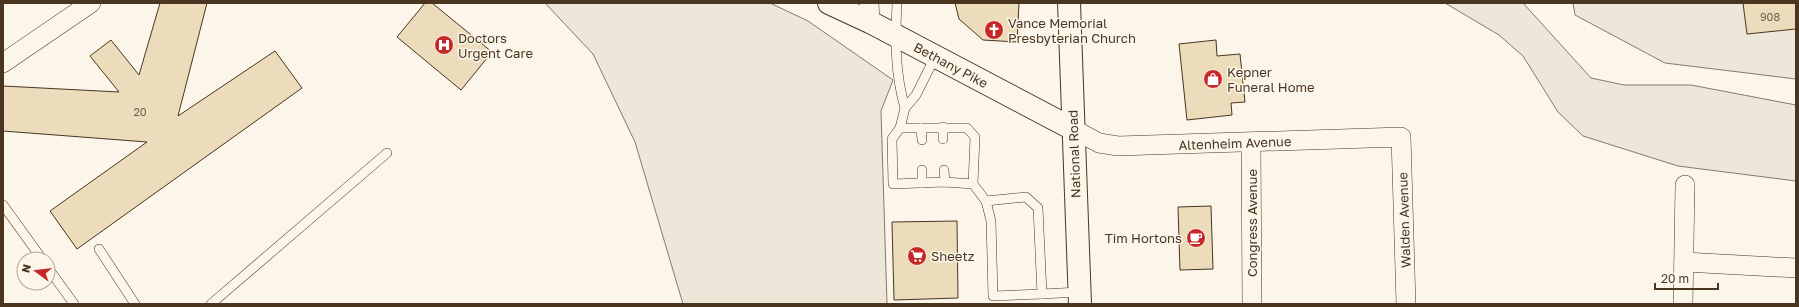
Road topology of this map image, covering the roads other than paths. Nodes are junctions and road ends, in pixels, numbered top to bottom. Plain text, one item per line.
1 (91, 3) edge
2 (829, 3) edge
3 (897, 3) edge
4 (1069, 3) edge
5 (869, 12) edge
6 (895, 35) junction
7 (936, 56) junction
8 (3, 63) edge
9 (905, 108) junction
10 (943, 127) junction
11 (900, 128) junction
12 (921, 128) junction
13 (1073, 129) junction
14 (1401, 137) joint
15 (944, 139) dead end
16 (922, 140) dead end
17 (1251, 142) junction
18 (387, 153) dead end
19 (922, 170) dead end
20 (944, 170) dead end
21 (945, 182) junction
22 (922, 183) junction
23 (973, 184) junction
24 (1685, 185) dead end
25 (986, 201) junction
26 (3, 205) edge
27 (991, 221) junction
28 (1001, 226) dead end
29 (992, 247) junction
30 (99, 249) dead end
31 (36, 251) edge
32 (1001, 251) dead end
33 (1684, 262) junction
34 (1796, 268) edge
35 (56, 279) edge
36 (1042, 294) junction
37 (1079, 298) edge
38 (74, 304) edge
39 (135, 304) edge
40 (211, 304) edge
41 (1252, 304) edge
42 (1406, 304) edge
43 (1683, 304) edge

1 - 8 street
2 - 5 main road, Bethany Pike
3 - 6 lane
4 - 13 main road, National Road
5 - 6 main road, Bethany Pike
6 - 7 main road, Bethany Pike
6 - 9 lane
7 - 9 lane
7 - 13 main road, Bethany Pike
9 - 11 lane
10 - 12 lane
10 - 15 lane
10 - 23 lane
11 - 12 lane
11 - 22 lane
12 - 16 lane
13 - 17 street, Altenheim Avenue
13 - 37 main road, National Road
14 - 17 street, Altenheim Avenue
14 - 42 street, Walden Avenue
17 - 41 street, Congress Avenue
18 - 40 lane
19 - 22 lane
20 - 21 lane
21 - 22 lane
21 - 23 lane
23 - 25 lane
24 - 33 street
25 - 27 lane
25 - 36 lane
26 - 31 lane
27 - 28 lane
27 - 29 lane
29 - 32 lane
29 - 36 lane
30 - 39 lane
33 - 34 street
33 - 43 street
35 - 38 lane
36 - 37 lane

